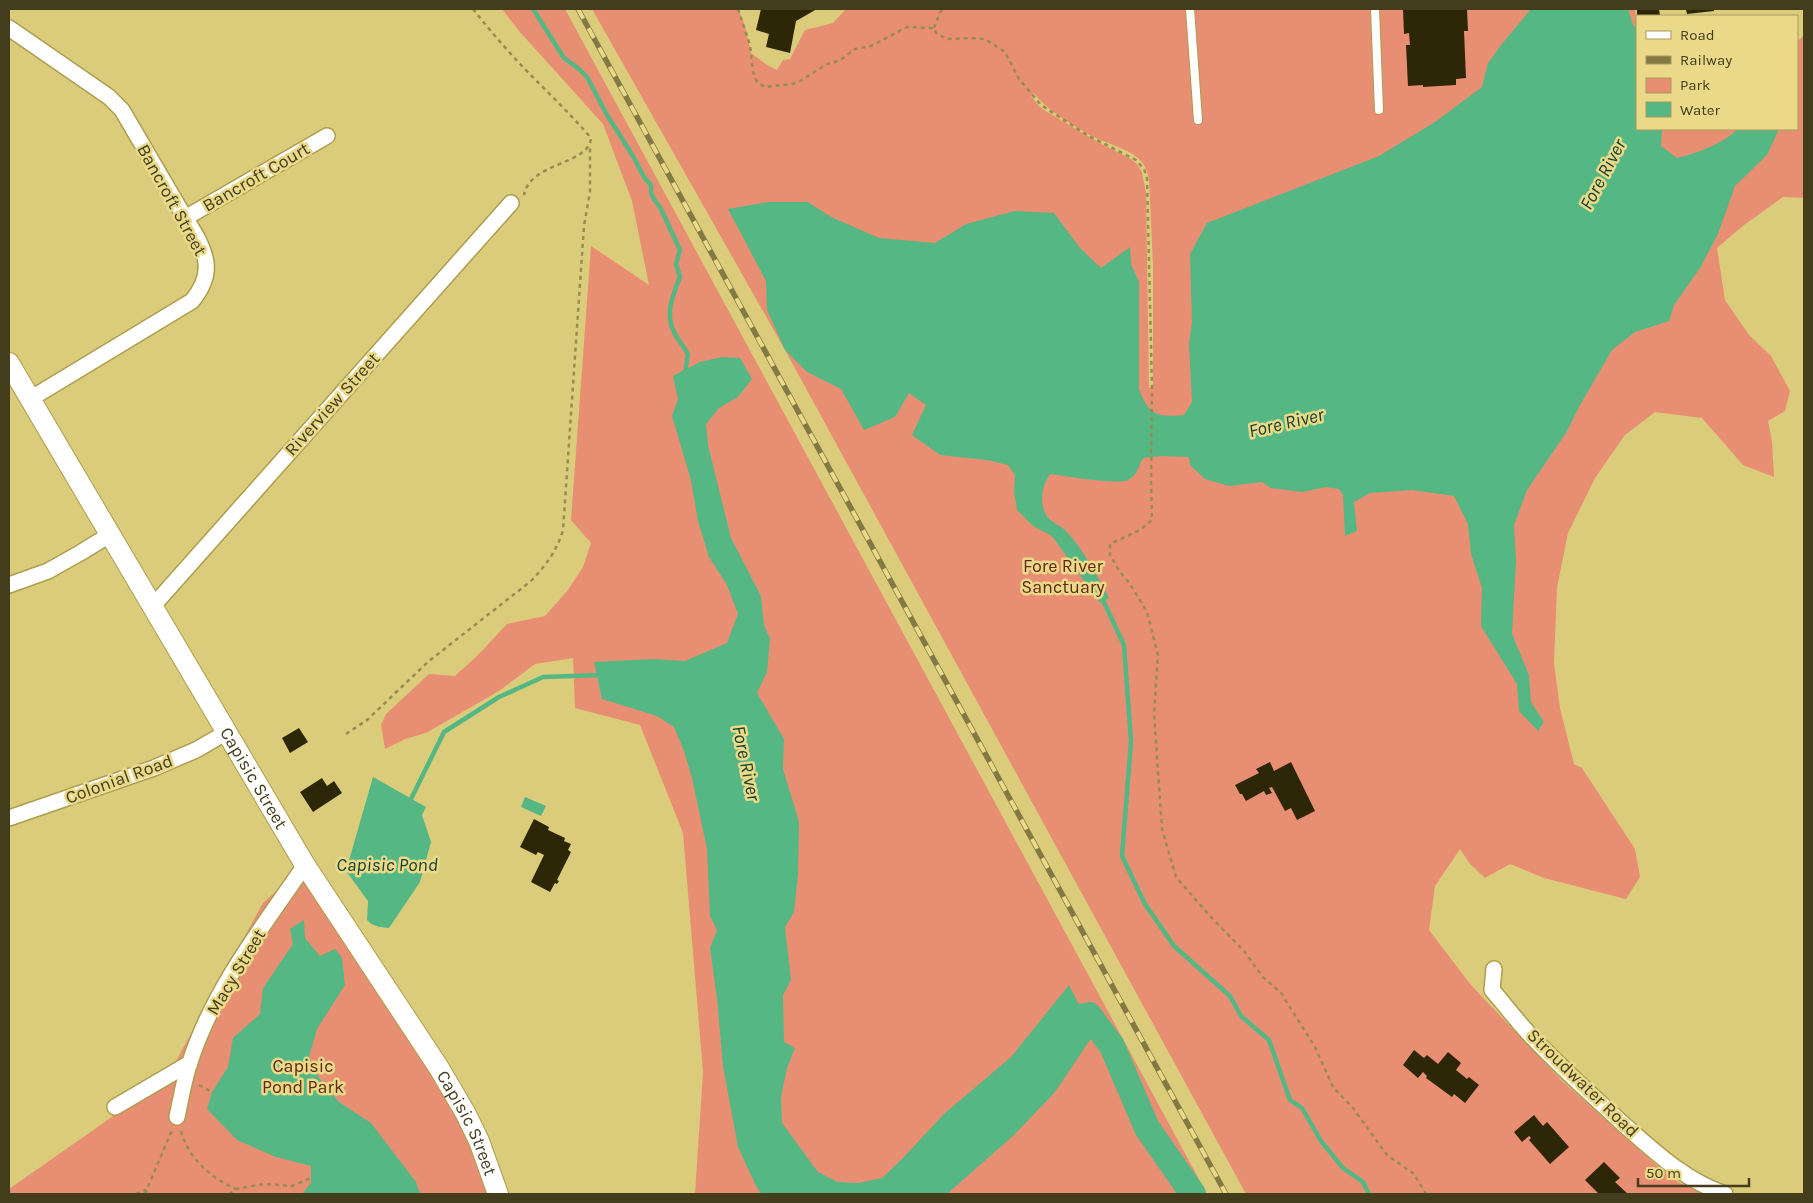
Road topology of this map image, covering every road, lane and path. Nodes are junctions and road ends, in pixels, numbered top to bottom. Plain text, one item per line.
1 (472, 9) edge
2 (738, 9) edge
3 (945, 9) edge
4 (1190, 9) edge
5 (1375, 9) edge
6 (9, 28) edge
7 (934, 28) junction
8 (1378, 110) dead end
9 (1198, 120) dead end
10 (327, 136) dead end
11 (590, 145) junction
12 (517, 200) joint
13 (185, 218) junction
14 (9, 363) edge
15 (20, 389) edge
16 (111, 534) junction
17 (9, 585) edge
18 (153, 606) junction
19 (227, 732) junction
20 (346, 734) dead end
21 (9, 818) edge
22 (305, 865) junction
23 (1494, 969) dead end
24 (190, 1063) junction
25 (115, 1107) dead end
26 (177, 1117) junction
27 (311, 1178) dead end
28 (148, 1189) junction
29 (236, 1189) junction
30 (136, 1194) edge
31 (145, 1194) edge
32 (229, 1194) edge
33 (498, 1194) edge
34 (1426, 1194) edge
35 (1724, 1194) edge

1 - 11 path
2 - 7 path
3 - 7 path
4 - 9 lane
5 - 8 lane
6 - 13 street, Bancroft Street
7 - 34 path
10 - 13 street, Bancroft Court
11 - 12 path
11 - 20 path
12 - 18 street, Riverview Street
13 - 15 street, Bancroft Street
14 - 15 street, Capisic Street
15 - 16 street, Capisic Street
16 - 17 street
16 - 18 street, Capisic Street
18 - 19 street, Capisic Street
19 - 21 street, Colonial Road
19 - 22 street, Capisic Street
22 - 24 street, Macy Street
22 - 33 street, Capisic Street
23 - 35 street, Stroudwater Road
24 - 25 street
24 - 26 street, Macy Street
26 - 28 path
26 - 29 path
27 - 29 path
28 - 30 path
28 - 31 path
29 - 32 path

